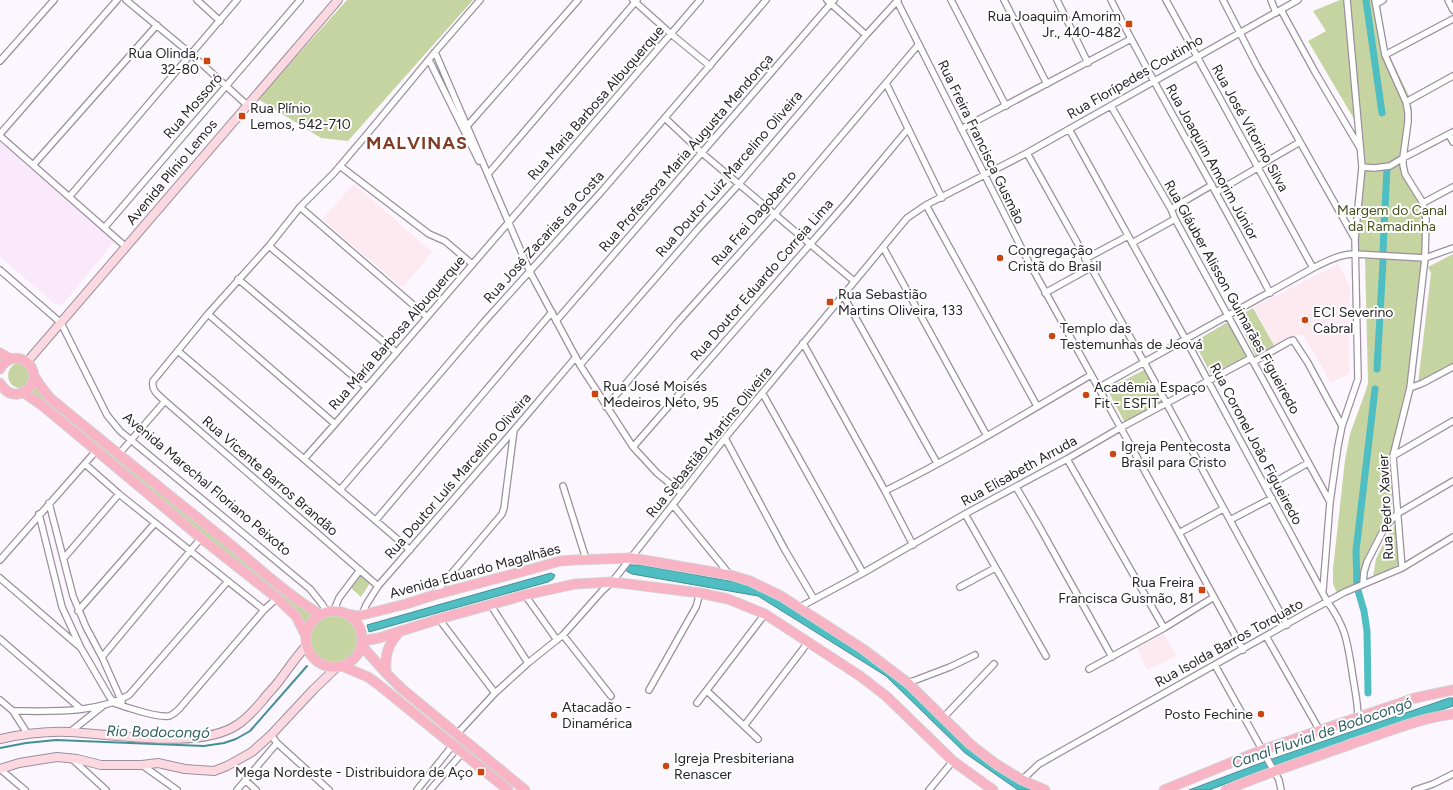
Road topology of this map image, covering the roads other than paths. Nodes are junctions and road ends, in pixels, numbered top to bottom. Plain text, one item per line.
1 (54, 0) edge
2 (117, 0) edge
3 (126, 0) edge
4 (196, 0) edge
5 (237, 0) edge
6 (300, 0) edge
7 (338, 0) edge
8 (480, 0) edge
9 (578, 0) edge
10 (700, 0) edge
11 (766, 0) edge
12 (897, 0) edge
13 (951, 0) edge
14 (1004, 0) edge
15 (1057, 0) edge
16 (1111, 0) edge
17 (1166, 0) edge
18 (1223, 0) edge
19 (1271, 0) edge
20 (1298, 0) edge
21 (1347, 0) edge
22 (1383, 0) edge
23 (1448, 0) edge
24 (635, 1) edge
25 (830, 1) edge
26 (1376, 2) edge
27 (1453, 10) edge
28 (1279, 11) junction
29 (1453, 19) edge
30 (220, 21) junction
31 (157, 25) junction
32 (1240, 33) junction
33 (671, 34) junction
34 (866, 35) junction
35 (1131, 39) junction
36 (919, 44) junction
37 (435, 52) junction
38 (191, 54) junction
39 (1385, 55) junction
40 (1197, 56) junction
41 (429, 60) junction
42 (0, 61) edge
43 (1088, 63) junction
44 (710, 66) junction
45 (1453, 76) edge
46 (1154, 81) junction
47 (886, 83) junction
48 (1047, 84) junction
49 (226, 86) junction
50 (1406, 102) junction
51 (247, 105) junction
52 (1006, 106) junction
53 (1111, 106) junction
54 (665, 118) junction
55 (468, 126) junction
56 (908, 129) junction
57 (961, 129) junction
58 (1069, 129) junction
59 (1451, 133) edge
60 (0, 135) edge
61 (1300, 142) junction
62 (1453, 142) edge
63 (1361, 150) junction
64 (702, 153) junction
65 (1027, 153) junction
66 (1403, 158) junction
67 (34, 164) junction
68 (340, 166) junction
69 (1258, 167) junction
70 (1362, 167) junction
71 (488, 174) junction
72 (984, 176) junction
73 (739, 184) junction
74 (1212, 185) junction
75 (1453, 187) edge
76 (1216, 192) junction
77 (70, 196) junction
78 (942, 198) junction
79 (1423, 203) junction
80 (926, 205) junction
81 (300, 207) junction
82 (1171, 209) junction
83 (775, 214) junction
84 (1175, 219) junction
85 (509, 222) junction
86 (105, 227) junction
87 (1128, 236) junction
88 (1356, 239) junction
89 (809, 243) junction
90 (1132, 243) junction
91 (268, 246) junction
92 (126, 247) junction
93 (883, 247) junction
94 (1453, 248) edge
95 (1356, 254) junction
96 (1425, 258) junction
97 (1085, 259) junction
98 (472, 264) junction
99 (1090, 268) junction
100 (1313, 268) junction
101 (0, 270) edge
102 (530, 272) junction
103 (238, 279) junction
104 (854, 281) junction
105 (1045, 293) junction
106 (1270, 293) junction
107 (843, 294) junction
108 (552, 312) junction
109 (208, 314) junction
110 (426, 316) junction
111 (1228, 316) junction
112 (556, 320) junction
113 (61, 324) junction
114 (1186, 340) junction
115 (803, 343) junction
116 (178, 351) junction
117 (396, 352) junction
118 (0, 353) edge
119 (576, 357) junction
120 (11, 359) junction
121 (1252, 360) junction
122 (27, 362) junction
123 (1144, 362) junction
124 (580, 366) junction
125 (1453, 367) edge
126 (0, 369) edge
127 (1091, 375) junction
128 (34, 376) junction
129 (1208, 381) junction
130 (366, 387) junction
131 (1098, 388) junction
132 (1410, 388) junction
133 (1, 389) edge
134 (23, 392) junction
135 (763, 394) junction
136 (164, 401) junction
137 (1166, 404) junction
138 (1037, 406) junction
139 (606, 407) junction
140 (1453, 421) edge
141 (335, 424) junction
142 (1342, 426) junction
143 (1120, 428) junction
144 (514, 430) junction
145 (987, 436) junction
146 (725, 438) junction
147 (130, 441) junction
148 (632, 447) junction
149 (96, 451) junction
150 (118, 454) junction
151 (1393, 456) junction
152 (304, 459) junction
153 (1067, 459) junction
154 (937, 463) junction
155 (1308, 463) junction
156 (85, 464) junction
157 (1453, 481) edge
158 (564, 486) dead end
159 (1016, 486) junction
160 (1266, 487) junction
161 (340, 490) junction
162 (885, 491) junction
163 (681, 493) junction
164 (119, 494) junction
165 (1272, 498) junction
166 (1330, 502) junction
167 (49, 503) junction
168 (673, 504) junction
169 (1223, 509) junction
170 (39, 514) junction
171 (965, 514) junction
172 (1397, 514) junction
173 (376, 520) junction
174 (1230, 520) junction
175 (155, 523) junction
176 (1179, 533) junction
177 (1453, 537) edge
178 (201, 538) junction
179 (913, 544) junction
180 (410, 550) junction
181 (191, 551) junction
182 (64, 558) junction
183 (632, 558) junction
184 (586, 559) junction
185 (0, 560) edge
186 (995, 568) junction
187 (1402, 568) junction
188 (360, 570) junction
189 (864, 573) junction
190 (730, 575) junction
191 (0, 578) edge
192 (228, 581) junction
193 (612, 582) junction
194 (1363, 584) junction
195 (378, 586) junction
196 (960, 587) dead end
197 (1322, 590) junction
198 (700, 593) junction
199 (434, 595) junction
200 (524, 595) junction
201 (1214, 597) junction
202 (277, 598) junction
203 (814, 599) junction
204 (1327, 601) junction
205 (490, 604) junction
206 (800, 607) junction
207 (264, 610) junction
208 (78, 611) junction
209 (327, 613) junction
210 (346, 614) junction
211 (765, 614) junction
212 (362, 615) junction
213 (438, 619) junction
214 (1287, 624) junction
215 (1164, 628) junction
216 (400, 631) junction
217 (563, 635) junction
218 (1266, 636) junction
219 (0, 639) edge
220 (557, 640) junction
221 (307, 641) junction
222 (808, 641) junction
223 (362, 643) junction
224 (81, 648) junction
225 (1243, 650) junction
226 (975, 655) dead end
227 (1046, 656) dead end
228 (1112, 657) junction
229 (102, 658) junction
230 (528, 663) junction
231 (994, 664) dead end
232 (1215, 665) junction
233 (340, 666) junction
234 (1089, 669) dead end
235 (386, 673) junction
236 (908, 683) junction
237 (649, 690) dead end
238 (1453, 690) edge
239 (707, 691) junction
240 (495, 693) junction
241 (611, 696) dead end
242 (122, 699) junction
243 (0, 700) edge
244 (114, 703) junction
245 (697, 703) dead end
246 (104, 705) junction
247 (123, 706) junction
248 (81, 709) junction
249 (13, 711) junction
250 (1453, 714) edge
251 (943, 718) junction
252 (1358, 718) junction
253 (744, 726) junction
254 (1320, 731) junction
255 (70, 732) junction
256 (27, 733) junction
257 (457, 734) junction
258 (271, 735) junction
259 (0, 739) edge
260 (758, 739) dead end
261 (277, 743) junction
262 (453, 745) junction
263 (463, 752) junction
264 (1263, 752) junction
265 (71, 758) junction
266 (953, 761) junction
267 (142, 765) junction
268 (0, 769) edge
269 (1273, 770) junction
270 (1453, 774) edge
271 (245, 780) junction
272 (1022, 780) junction
273 (1433, 784) junction
274 (25, 790) edge
275 (106, 790) edge
276 (177, 790) edge
277 (236, 790) edge
278 (256, 790) edge
279 (329, 790) edge
280 (417, 790) edge
281 (430, 790) edge
282 (508, 790) edge
283 (525, 790) edge
284 (929, 790) edge
285 (993, 790) edge
286 (1045, 790) edge
287 (1164, 790) edge
288 (1226, 790) edge
289 (1281, 790) edge
290 (1415, 790) edge
291 (1428, 790) edge

1 - 42 street
2 - 60 street
3 - 31 street
4 - 30 street
5 - 30 street
6 - 49 street, Rua Mossoró
7 - 51 street, Avenida Plínio Lemos
8 - 37 street
9 - 55 street
10 - 33 street, Rua Maria Barbosa Albuquerque
11 - 44 street, Rua José Zacarias da Costa
12 - 34 street, Rua Doutor Luiz Marcelino Oliveira
12 - 36 street, Rua Freira Francisca Gusmão
13 - 52 street
14 - 48 street
15 - 43 street
16 - 35 street, Rua Joaquim Amorim Júnior
17 - 40 street, Rua José Vitorino Silva
18 - 32 street
19 - 28 street
20 - 28 street, Rua Florípedes Coutinho
21 - 63 street
22 - 26 street, Rua Pedro Xavier
23 - 27 street
24 - 33 street
24 - 71 street
25 - 34 street
25 - 64 street, Rua Professora Maria Augusta Mendonça
26 - 39 street, Rua Pedro Xavier
28 - 32 street, Rua Florípedes Coutinho
28 - 63 street
29 - 39 street
30 - 38 street
31 - 38 street
31 - 67 street
32 - 40 street, Rua Florípedes Coutinho
32 - 61 street
33 - 44 street
33 - 85 street, Rua Maria Barbosa Albuquerque
34 - 73 street, Rua Doutor Luiz Marcelino Oliveira
35 - 43 street
35 - 46 street, Rua Joaquim Amorim Júnior
36 - 47 street, Rua Frei Dagoberto
36 - 57 street, Rua Freira Francisca Gusmão
37 - 41 street
37 - 55 street
38 - 49 street
38 - 77 street
39 - 50 street, Rua Pedro Xavier
40 - 46 street, Rua Florípedes Coutinho
40 - 69 street, Rua José Vitorino Silva
41 - 68 street
41 - 85 street
43 - 48 street
44 - 54 street, Rua José Zacarias da Costa
45 - 50 street
46 - 53 street, Rua Florípedes Coutinho
46 - 74 street, Rua Joaquim Amorim Júnior
47 - 56 street
47 - 83 street, Rua Frei Dagoberto
48 - 52 street
49 - 51 street
49 - 86 street, Rua Mossoró
50 - 66 street, Rua Pedro Xavier
51 - 92 street, Avenida Plínio Lemos
52 - 57 street
53 - 58 street, Rua Florípedes Coutinho
53 - 82 street, Rua Gláuber Alisson Guimarães Figueiredo
54 - 64 street
54 - 102 street, Rua José Zacarias da Costa
55 - 71 street
56 - 78 street
56 - 89 street, Rua Doutor Eduardo Correia Lima
57 - 72 street, Rua Freira Francisca Gusmão
58 - 65 street, Rua Florípedes Coutinho
58 - 87 street, Rua Coronel João Figueiredo
59 - 62 street
59 - 66 street
60 - 67 street
61 - 69 street
61 - 88 street
63 - 70 street
64 - 73 street
64 - 112 street, Rua Professora Maria Augusta Mendonça
65 - 72 street, Rua Florípedes Coutinho
65 - 97 street
66 - 70 street
66 - 79 street, Rua Pedro Xavier
67 - 77 street
68 - 81 street
68 - 98 street
69 - 76 street
69 - 100 street, Rua José Vitorino Silva
70 - 88 street
71 - 85 street
72 - 78 street, Rua Sebastião Martins Oliveira
72 - 105 street, Rua Freira Francisca Gusmão
73 - 83 street
73 - 124 street, Rua Doutor Luiz Marcelino Oliveira
74 - 76 street, Rua Joaquim Amorim Júnior
74 - 82 street
75 - 79 street
76 - 106 street, Rua Joaquim Amorim Júnior
77 - 86 street
78 - 80 street, Rua Sebastião Martins Oliveira
79 - 96 street, Rua Pedro Xavier
80 - 93 street, Rua Sebastião Martins Oliveira
80 - 138 street
81 - 91 street
81 - 110 street
82 - 84 street, Rua Gláuber Alisson Guimarães Figueiredo
83 - 89 street
83 - 139 street, Rua Frei Dagoberto
84 - 90 street
84 - 111 street, Rua Gláuber Alisson Guimarães Figueiredo
85 - 98 street, Rua María Barbosa Albuquerque
85 - 102 street
86 - 92 street
87 - 90 street, Rua Coronel João Figueiredo
87 - 97 street
88 - 95 street
89 - 104 street
89 - 148 street, Rua Doutor Eduardo Correia Lima
90 - 114 street, Rua Coronel João Figueiredo
91 - 103 street
91 - 117 street
92 - 113 street, Avenida Plínio Lemos
93 - 104 street, Rua Sebastião Martins Oliveira
93 - 145 street
94 - 96 street
95 - 96 street
95 - 100 street
95 - 142 street
96 - 132 street, Rua Pedro Xavier
97 - 99 street
98 - 110 street, Rua María Barbosa Albuquerque
99 - 105 street
99 - 123 street
100 - 106 street
101 - 113 street
102 - 108 street
102 - 161 street, Rua José Zacarias da Costa
103 - 109 street
103 - 130 street
104 - 107 street, Rua Sebastião Martins Oliveira
105 - 127 street, Rua Freira Francisca Gusmão
106 - 111 street
107 - 115 street, Rua Sebastião Martins Oliveira
107 - 154 street
108 - 112 street
108 - 173 street
109 - 116 street
109 - 141 street
110 - 117 street, Rua María Barbosa Albuquerque
111 - 114 street
111 - 121 street, Rua Gláuber Alisson Guimarães Figueiredo
112 - 119 street
113 - 122 street, Avenida Plínio Lemos
113 - 147 street, Avenida Marechal Floriano Peixoto
114 - 123 street
114 - 129 street, Rua Coronel João Figueiredo
115 - 135 street, Rua Sebastião Martins Oliveira
115 - 162 street
116 - 136 street, Rua Vicente Barros Brandão
116 - 152 street
117 - 130 street, Rua María Barbosa Albuquerque
118 - 120 main road
119 - 124 street
119 - 144 street, Rua Doutor Luís Marcelino Oliveira
120 - 122 main road
120 - 126 main road
121 - 129 street, Rua Elisabeth Arruda
121 - 142 street, Rua Elisabeth Arruda
121 - 155 street, Rua Gláuber Alisson Guimarães Figueiredo
122 - 128 main road
123 - 131 street
123 - 137 street
124 - 139 street
125 - 132 street
127 - 131 street, Rua Freira Francisca Gusmão
127 - 138 street
128 - 134 main road
128 - 150 main road
129 - 137 street, Rua Elisabeth Arruda
129 - 160 street, Rua Coronel João Figueiredo
130 - 141 street, Rua María Barbosa Albuquerque
131 - 143 street, Rua Freira Francisca Gusmão
132 - 151 street, Rua Pedro Xavier
133 - 134 main road
134 - 149 main road
135 - 146 street, Rua Sebastião Martins Oliveira
135 - 189 street
136 - 147 street
136 - 188 street, Rua Vicente Barros Brandão
137 - 143 street, Rua Elisabeth Arruda
137 - 169 street
138 - 145 street
139 - 148 street
140 - 151 street
141 - 152 street, Rua María Barbosa Albuquerque
142 - 166 street
143 - 153 street, Rua Elisabeth Arruda
143 - 176 street, Rua Freira Francisca Gusmão
144 - 180 street, Rua Doutor Luís Marcelino Oliveira
144 - 199 street
145 - 154 street
146 - 163 street, Rua Sebastião Martins Oliveira
146 - 203 street
147 - 150 street
147 - 209 street, Avenida Marechal Floriano Peixoto
148 - 163 street
149 - 156 street
149 - 178 main road
150 - 209 main road
151 - 172 street, Rua Pedro Xavier
152 - 161 street
153 - 159 street, Rua Elisabeth Arruda
153 - 215 street
154 - 162 street
155 - 160 street
155 - 166 street, Rua Gláuber Alisson Guimarães Figueiredo
156 - 164 street
156 - 167 street
157 - 172 street
158 - 184 street
159 - 171 street, Rua Elisabeth Arruda
159 - 228 street
160 - 165 street, Rua Coronel João Figueiredo
161 - 173 street
162 - 179 street
163 - 168 street, Rua Sebastião Martins Oliveira
164 - 175 street
164 - 182 street
165 - 174 street
165 - 197 street, Rua Coronel João Figueiredo
166 - 197 street
167 - 170 street
167 - 182 street
168 - 183 street, Rua Sebastião Martins Oliveira
168 - 190 street
169 - 174 street
169 - 176 street
170 - 185 street
170 - 224 street
171 - 179 street, Rua Elisabeth Arruda
171 - 186 street
172 - 187 street, Rua Pedro Xavier
172 - 194 street
173 - 180 street
174 - 214 street
175 - 181 street
175 - 208 street
176 - 201 street, Rua Freira Francisca Gusmão
177 - 187 street, Rua Isolda Barros Torquato
178 - 181 street
178 - 202 main road
179 - 189 street, Rua Elisabeth Arruda
180 - 195 street, Rua Doutor Luís Marcelino Oliveira
181 - 192 street
181 - 229 street
182 - 208 street
183 - 184 main road, Avenida Eduardo Magalhães
183 - 190 main road, Avenida Eduardo Magalhães
183 - 193 street, Rua Sebastião Martins Oliveira
184 - 199 main road, Avenida Eduardo Magalhães
186 - 196 street
186 - 227 street
187 - 194 street, Rua Isolda Barros Torquato
188 - 195 street, Rua Vicente Barros Brandão
188 - 209 street
189 - 203 street, Rua Elisabeth Arruda
190 - 206 main road, Avenida Eduardo Magalhães
191 - 224 street
192 - 207 street
192 - 242 street
193 - 198 main road
193 - 200 main road
193 - 217 street, Rua Sebastião Martins Oliveira
194 - 204 street, Rua Isolda Barros Torquato
195 - 212 street, Rua Doutor Luís Marcelino Oliveira
197 - 204 street, Rua Coronel João Figueiredo
198 - 211 main road
198 - 237 street
199 - 212 main road, Avenida Eduardo Magalhães
200 - 205 main road
200 - 220 street
201 - 215 street
201 - 225 street, Rua Freira Francisca Gusmão
202 - 207 street
202 - 221 main road
203 - 206 street, Rua Elisabeth Arruda
204 - 214 street, Rua Isolda Barros Torquato
204 - 252 street, Rua Coronel João Figueiredo
205 - 213 main road
205 - 230 street
206 - 236 main road, Avenida Eduardo Magalhães
207 - 247 street
208 - 229 street
209 - 210 main road
209 - 221 main road
210 - 212 main road, Avenida Eduardo Magalhães
210 - 223 main road
211 - 222 main road
211 - 239 street
213 - 216 main road
213 - 240 street
214 - 218 street, Rua Isolda Barros Torquato
215 - 228 street
216 - 223 main road
216 - 235 main road
217 - 220 street, Rua Sebastião Martins Oliveira
217 - 241 street
218 - 225 street, Rua Isolda Barros Torquato
218 - 254 street
219 - 248 street
220 - 230 street, Rua Sebastião Martins Oliveira
221 - 233 main road
221 - 255 street
222 - 253 street
222 - 266 main road
223 - 233 main road
223 - 235 main road
224 - 244 street
225 - 232 street, Rua Isolda Barros Torquato
226 - 236 street
228 - 234 street
229 - 242 street
230 - 240 street, Rua Sebastião Martins Oliveira
231 - 251 street
232 - 264 street
232 - 272 street, Rua Isolda Barros Torquato
233 - 258 street
233 - 262 main road
235 - 257 main road
236 - 251 main road, Avenida Eduardo Magalhães
238 - 252 main road
239 - 245 street
239 - 253 street
240 - 257 street, Rua Sebastião Martins Oliveira
242 - 244 street
242 - 247 street
243 - 249 street
244 - 246 street
244 - 247 street
246 - 248 street
246 - 255 street
248 - 249 street
249 - 256 street
250 - 269 main road
251 - 272 main road, Avenida Eduardo Magalhães
252 - 254 main road
253 - 260 street
254 - 264 main road
255 - 256 street
256 - 259 street
257 - 283 main road
258 - 261 street
258 - 267 street
261 - 271 street
261 - 279 street
262 - 263 main road
262 - 280 street
263 - 281 street
263 - 282 main road
264 - 269 street
264 - 287 main road
265 - 267 street
265 - 268 street
265 - 275 street
266 - 284 street
266 - 285 main road
267 - 276 street
268 - 274 street
269 - 288 main road
269 - 289 street
270 - 273 street
271 - 277 street
271 - 278 street
272 - 286 main road, Avenida Eduardo Magalhães
273 - 290 street
273 - 291 street

